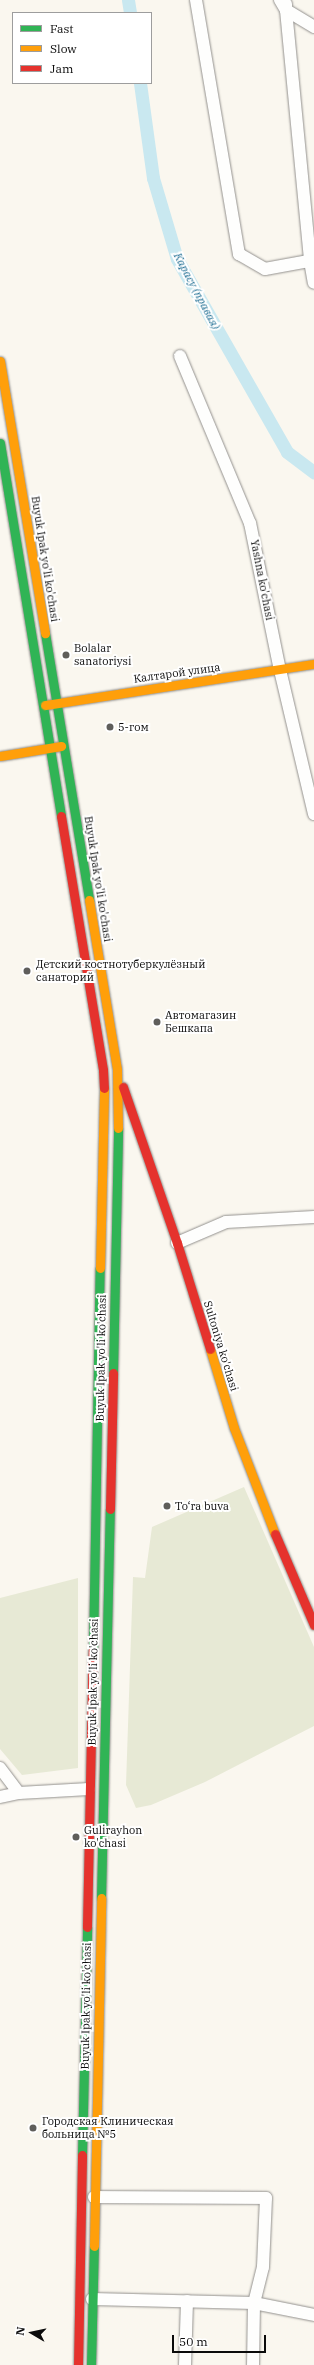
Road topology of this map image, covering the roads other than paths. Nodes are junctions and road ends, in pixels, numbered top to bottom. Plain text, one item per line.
1 (196, 0) edge
2 (284, 3) edge
3 (314, 27) edge
4 (312, 261) edge
5 (314, 283) edge
6 (180, 356) dead end
7 (0, 361) edge
8 (0, 443) edge
9 (314, 664) edge
10 (280, 670) junction
11 (56, 703) junction
12 (43, 705) junction
13 (63, 746) junction
14 (50, 748) junction
15 (0, 756) edge
16 (314, 814) edge
17 (117, 1070) junction
18 (314, 1217) edge
19 (177, 1243) junction
20 (314, 1625) edge
21 (0, 1768) edge
22 (89, 1789) junction
23 (103, 1790) junction
24 (19, 1794) junction
25 (0, 1797) edge
26 (94, 2197) junction
27 (92, 2299) junction
28 (187, 2302) junction
29 (254, 2303) junction
30 (314, 2315) edge
31 (78, 2365) edge
32 (91, 2365) edge
33 (185, 2365) edge
34 (253, 2365) edge

1 - 4 street
2 - 3 street
2 - 4 street
4 - 5 street
6 - 10 street, Yashna ko'chasi
7 - 11 main road, Buyuk Ipak yo'li ko'chasi
8 - 12 main road, Buyuk Ipak yo'li ko'chasi
9 - 10 main road, Калтарой улица
10 - 11 main road, Калтарой улица
10 - 16 street, Yashna ko'chasi
11 - 12 main road, Калтарой улица
11 - 13 main road, Buyuk Ipak yo'li ko'chasi
12 - 14 main road, Buyuk Ipak yo'li ko'chasi
13 - 14 main road
13 - 17 main road, Buyuk Ipak yo'li ko'chasi
14 - 15 main road
14 - 22 main road, Buyuk Ipak yo'li ko'chasi
17 - 19 main road, Sultoniya ko'chasi
17 - 23 main road, Buyuk Ipak yo'li ko'chasi
18 - 19 street
19 - 20 main road, Sultoniya ko'chasi
21 - 24 street
22 - 23 main road
22 - 24 street
22 - 31 main road, Buyuk Ipak yo'li ko'chasi
23 - 26 main road, Buyuk Ipak yo'li ko'chasi
24 - 25 street
26 - 27 main road, Buyuk Ipak yo'li ko'chasi
26 - 29 street
27 - 28 street
27 - 32 main road, Buyuk Ipak yo'li ko'chasi
28 - 29 street
28 - 33 street
29 - 30 street
29 - 34 street

